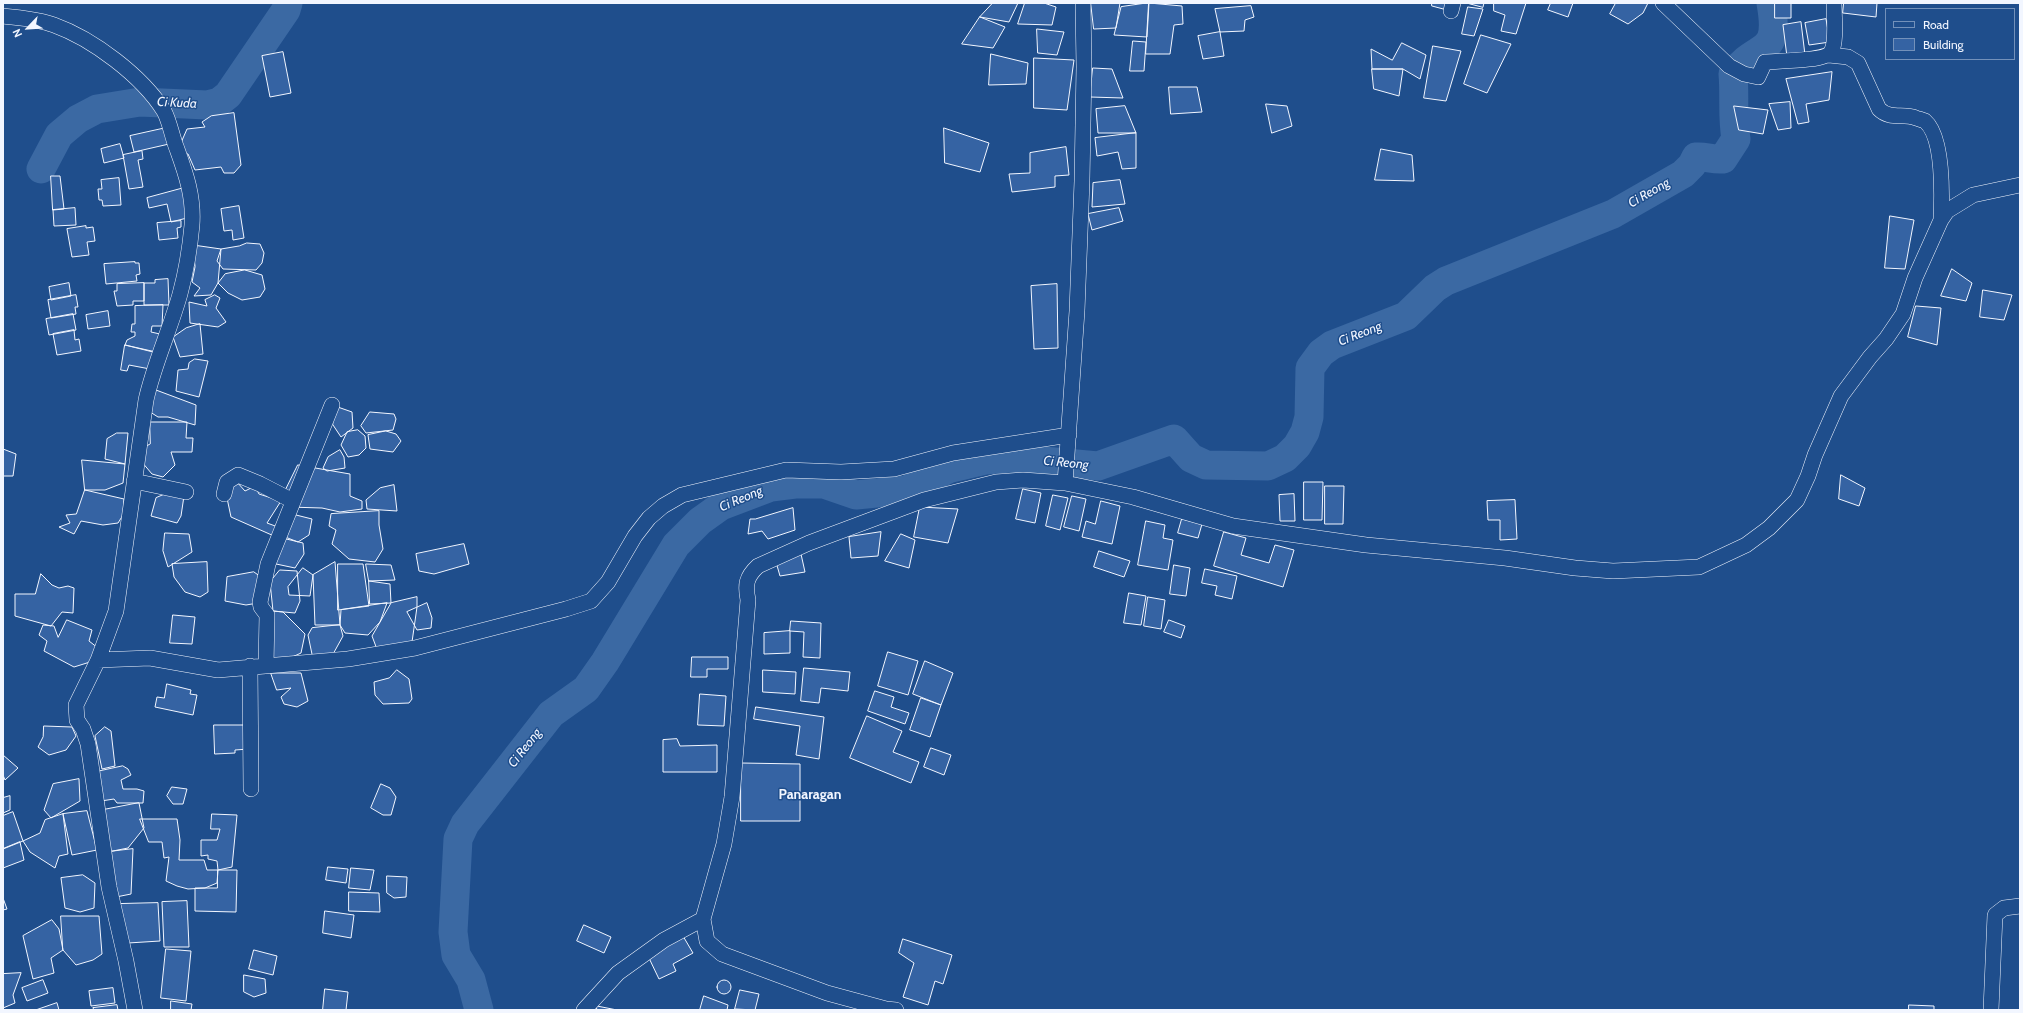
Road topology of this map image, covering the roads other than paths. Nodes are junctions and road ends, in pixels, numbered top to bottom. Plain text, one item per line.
1 (1663, 3) edge
2 (1834, 3) edge
3 (1079, 4) edge
4 (3, 16) edge
5 (1829, 55) junction
6 (2020, 185) edge
7 (1941, 220) junction
8 (332, 405) dead end
9 (1069, 439) junction
10 (1066, 476) junction
11 (134, 481) junction
12 (186, 492) dead end
13 (224, 494) dead end
14 (293, 501) junction
15 (98, 660) junction
16 (266, 665) junction
17 (250, 666) junction
18 (251, 789) dead end
19 (2020, 906) edge
20 (703, 919) junction
21 (135, 1010) edge
22 (584, 1010) edge
23 (896, 1010) edge
24 (1991, 1010) edge

1 - 5 street
2 - 5 street
3 - 9 street
4 - 11 street
5 - 7 street
6 - 7 street
7 - 10 street
8 - 14 street
9 - 10 street
9 - 16 street
10 - 20 street
11 - 12 street
11 - 15 street
13 - 14 street
14 - 16 street
15 - 17 street
15 - 21 street
16 - 17 street
17 - 18 street
19 - 24 street
20 - 22 street
20 - 23 street

